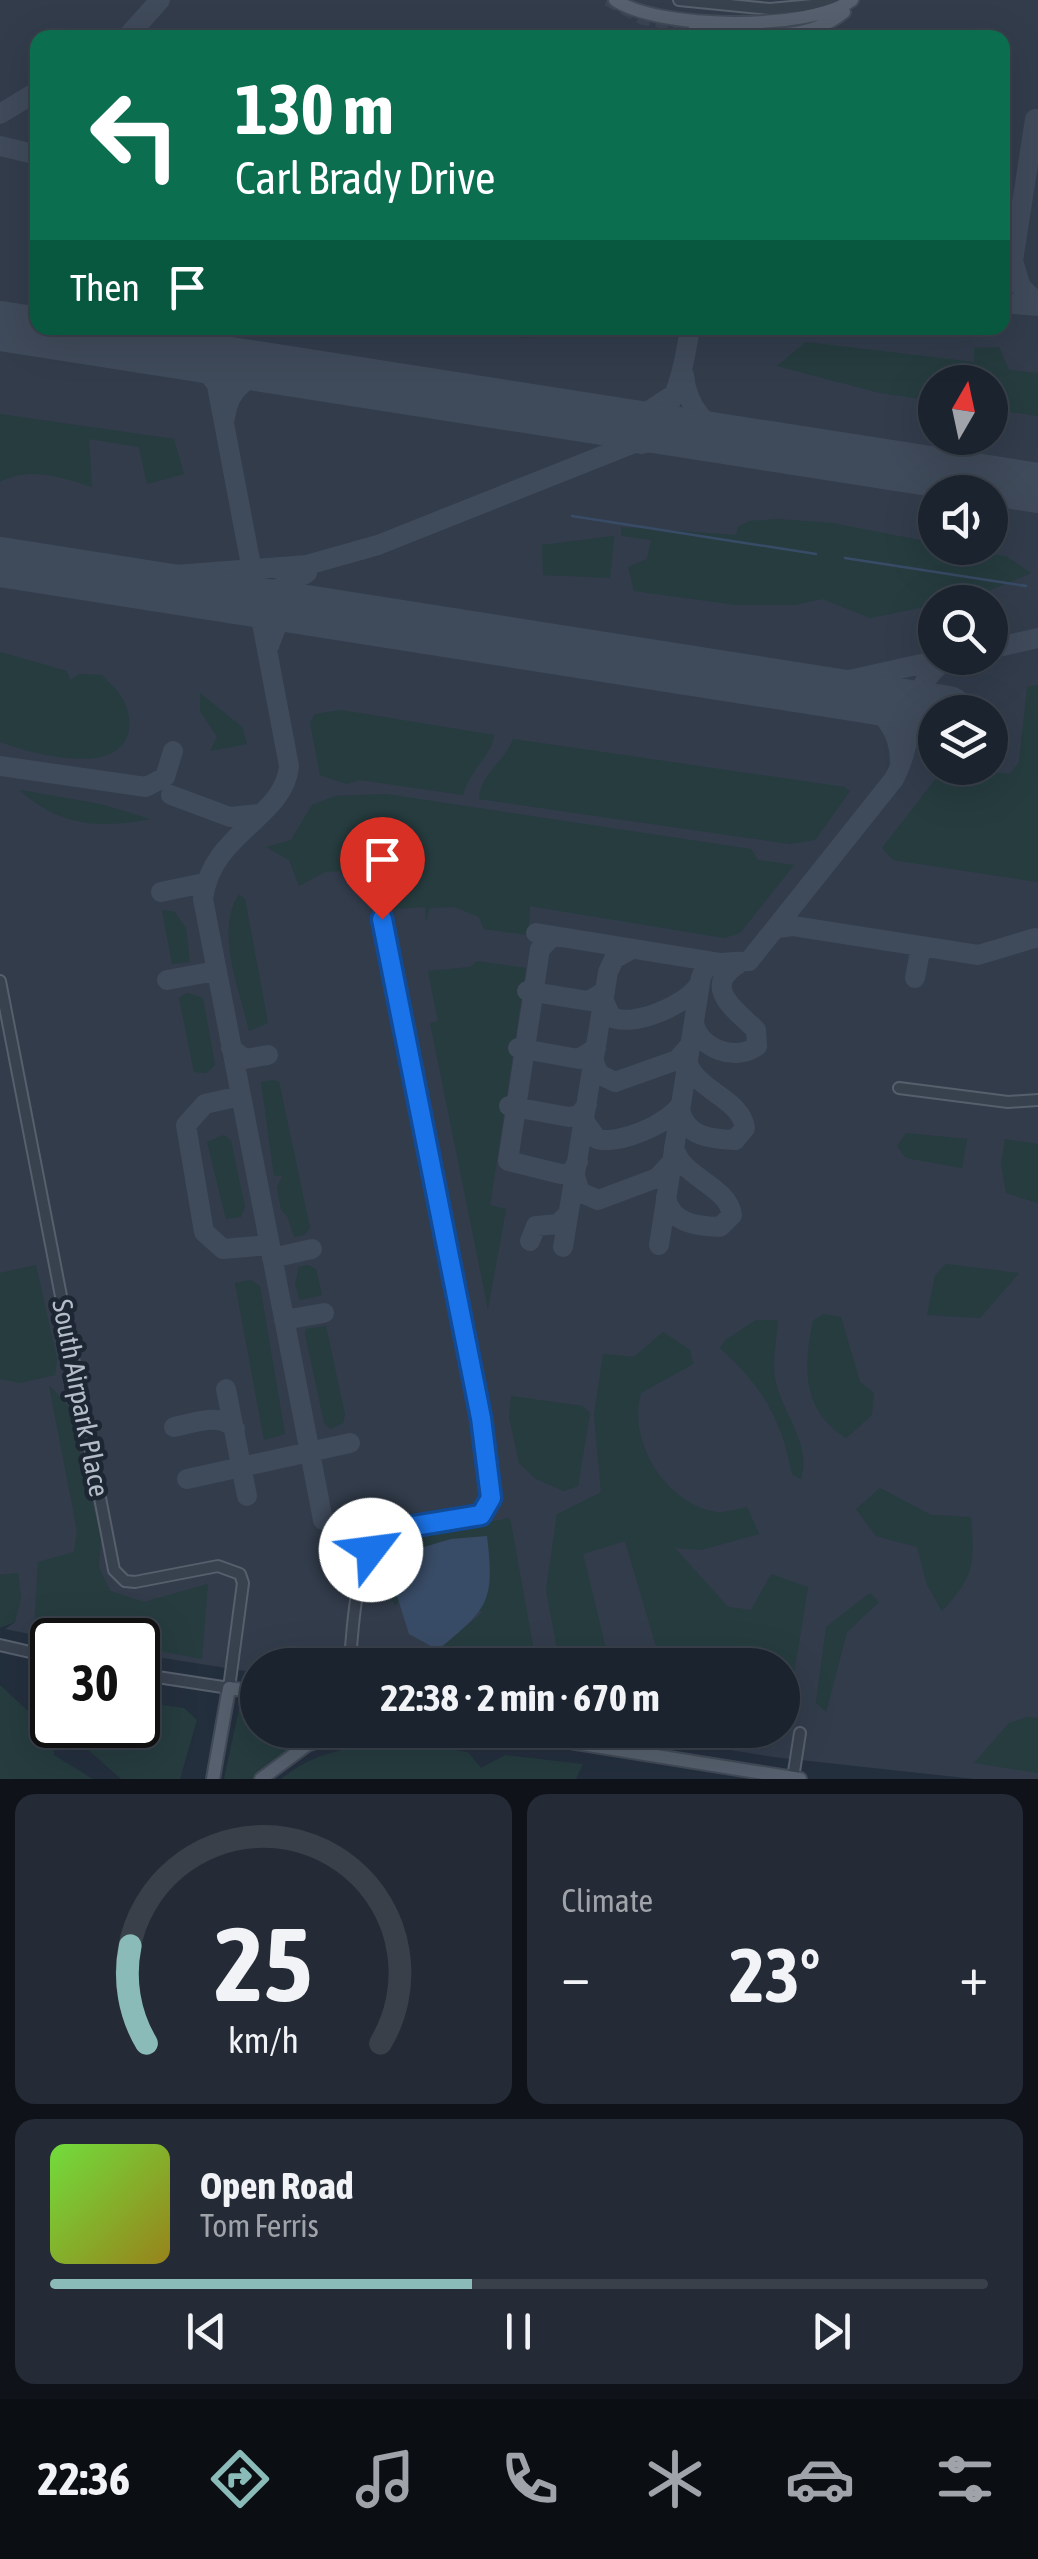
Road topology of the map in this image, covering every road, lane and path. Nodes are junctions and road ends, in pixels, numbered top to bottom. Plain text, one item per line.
1 (615, 0) edge
2 (679, 0) edge
3 (851, 0) edge
4 (696, 27) tunnel mouth
5 (738, 30) edge
6 (805, 30) edge
7 (382, 919) dead end
8 (0, 981) edge
9 (899, 1088) dead end
10 (1038, 1100) edge
11 (0, 1645) edge
12 (352, 1648) edge
13 (30, 1651) edge
14 (160, 1677) edge
15 (230, 1688) junction
16 (240, 1689) edge
17 (303, 1748) edge
18 (607, 1748) edge
19 (798, 1748) edge
20 (793, 1778) edge
21 (213, 1779) edge
22 (260, 1779) edge
23 (800, 1779) edge

1 - 3 main road
2 - 3 street
3 - 6 main road
4 - 5 main road
7 - 12 street
8 - 15 street, South Airpark Place
9 - 10 street
11 - 13 street
14 - 15 street
15 - 16 main road
15 - 21 main road
17 - 22 main road
18 - 20 main road
19 - 20 street
20 - 23 main road

